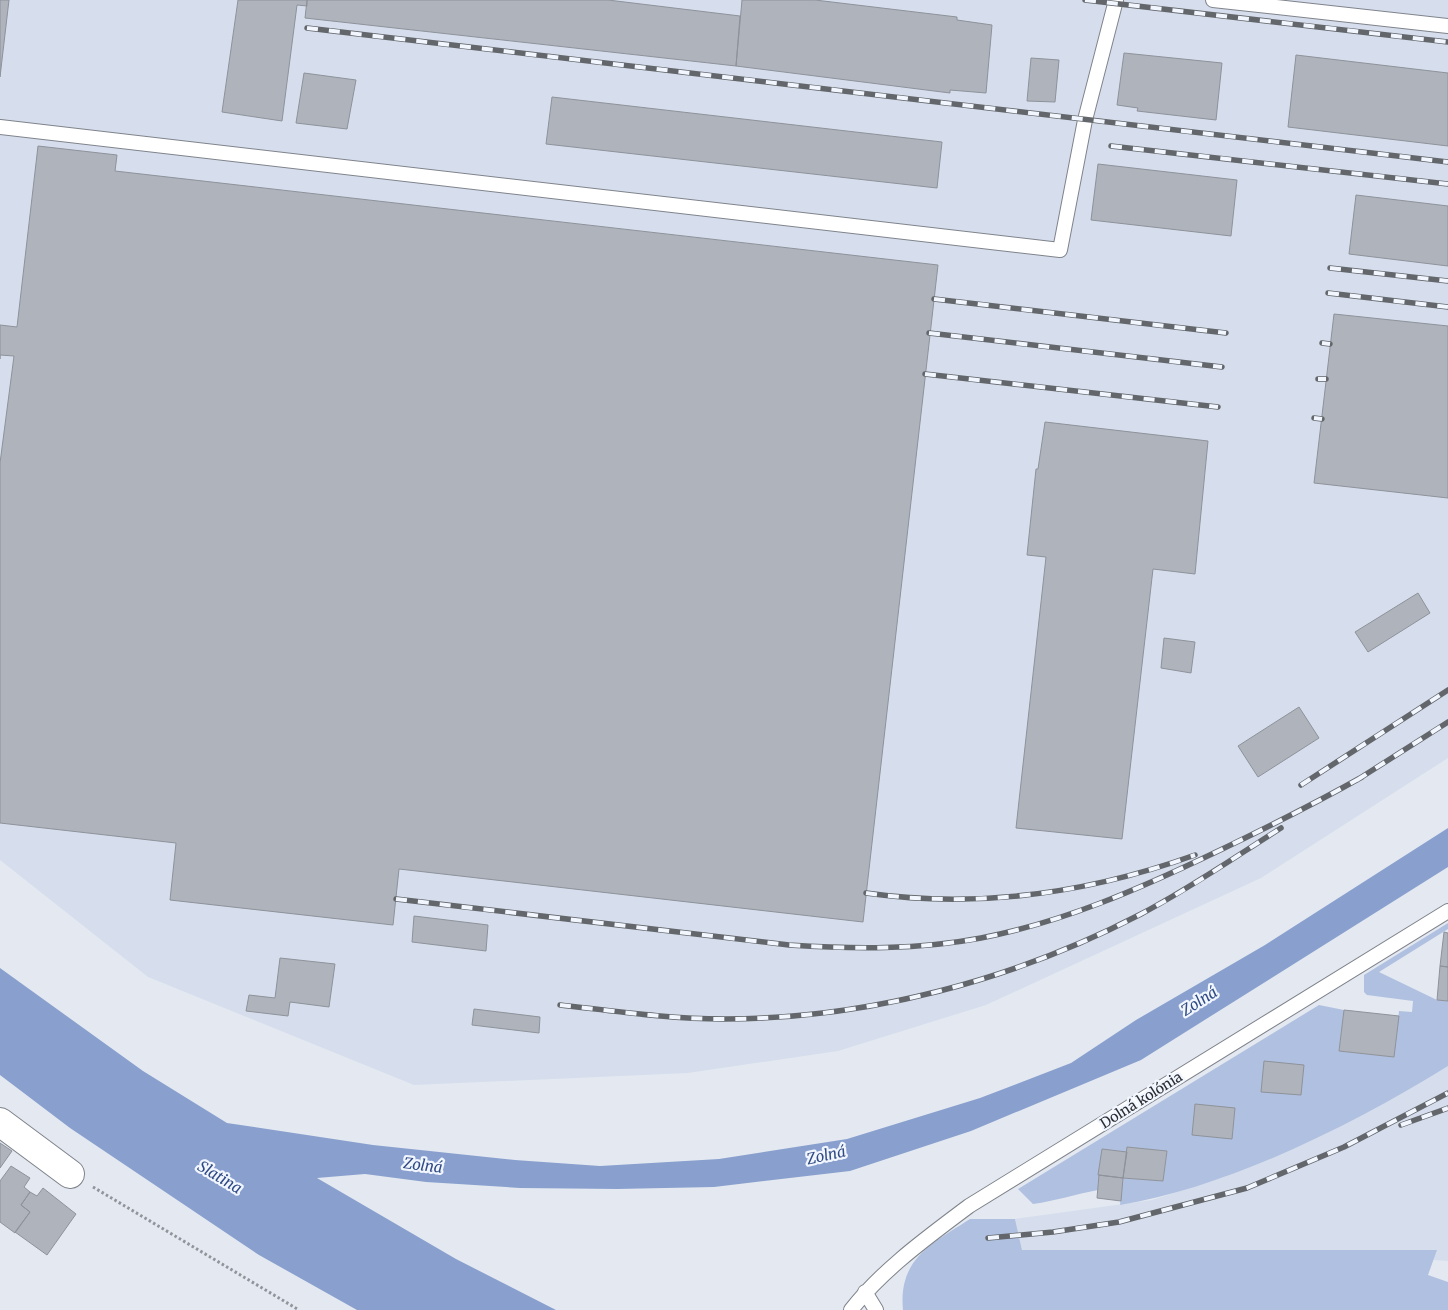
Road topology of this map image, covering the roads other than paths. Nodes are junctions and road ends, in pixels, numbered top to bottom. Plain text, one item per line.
1 (1116, 0) edge
2 (1213, 0) edge
3 (1448, 26) edge
4 (0, 127) edge
5 (1448, 911) edge
6 (0, 1122) edge
7 (70, 1174) road end
8 (865, 1292) junction
9 (851, 1310) edge
10 (876, 1310) edge

1 - 4 lane
2 - 3 lane
5 - 8 lane, Dolná kolónia
6 - 7 street
8 - 9 lane, Dolná kolónia
8 - 10 lane

